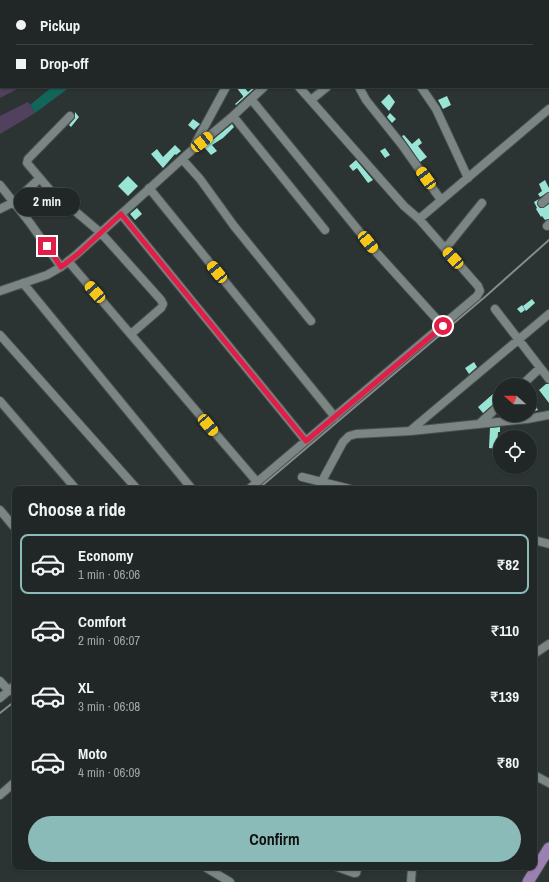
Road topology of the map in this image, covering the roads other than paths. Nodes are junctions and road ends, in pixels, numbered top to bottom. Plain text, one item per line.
1 (225, 88) edge
2 (263, 88) edge
3 (300, 88) edge
4 (326, 88) edge
5 (360, 88) edge
6 (422, 88) edge
7 (252, 99) junction
8 (310, 100) junction
9 (549, 109) edge
10 (70, 116) dead end
11 (233, 116) junction
12 (191, 151) junction
13 (182, 159) junction
14 (468, 178) junction
15 (39, 179) junction
16 (0, 185) edge
17 (149, 188) junction
18 (549, 197) edge
19 (441, 200) junction
20 (14, 202) junction
21 (482, 203) dead end
22 (542, 203) dead end
23 (0, 208) edge
24 (121, 214) junction
25 (419, 219) junction
26 (325, 230) dead end
27 (101, 233) junction
28 (445, 249) junction
29 (68, 261) junction
30 (61, 267) junction
31 (23, 283) junction
32 (0, 291) edge
33 (495, 309) dead end
34 (549, 314) edge
35 (311, 321) dead end
36 (443, 326) junction
37 (131, 334) junction
38 (0, 335) edge
39 (519, 340) junction
40 (540, 368) junction
41 (529, 378) edge
42 (549, 379) edge
43 (0, 401) edge
44 (493, 411) edge
45 (549, 415) edge
46 (335, 417) junction
47 (479, 424) junction
48 (411, 431) junction
49 (306, 441) junction
50 (302, 477) dead end
51 (322, 481) junction
52 (257, 482) junction
53 (73, 486) edge
54 (134, 486) edge
55 (190, 486) edge
56 (252, 486) edge
57 (340, 486) edge
58 (0, 510) edge
59 (12, 524) edge
60 (537, 541) edge
61 (549, 544) edge
62 (549, 644) edge
63 (537, 652) edge
64 (0, 681) edge
65 (12, 688) edge
66 (0, 698) edge
67 (537, 777) edge
68 (549, 783) edge
69 (12, 785) edge
70 (0, 795) edge
71 (549, 848) edge
72 (537, 867) edge
73 (210, 870) edge
74 (346, 870) edge
75 (357, 870) edge
76 (412, 870) edge
77 (535, 870) edge
78 (230, 882) edge
79 (411, 882) edge
80 (528, 882) edge

1 - 12 street
2 - 7 street
3 - 8 street
4 - 8 street
5 - 19 street
6 - 14 street
7 - 11 street
7 - 36 street
8 - 25 street
9 - 14 street
10 - 15 street
11 - 12 street
11 - 26 street
12 - 13 street
13 - 17 street
13 - 35 street
14 - 19 street
15 - 20 street
15 - 27 street
16 - 20 street
17 - 24 street
17 - 46 street
18 - 22 street
19 - 25 street
20 - 23 street
20 - 30 street
21 - 28 street
24 - 27 street
24 - 49 street
25 - 28 street
27 - 29 street
27 - 37 street
28 - 36 street
29 - 30 street
29 - 37 street
30 - 31 street
31 - 32 street
31 - 55 street
33 - 39 street
34 - 39 street
36 - 46 street
37 - 52 street
38 - 54 street
39 - 40 street
39 - 48 street
40 - 41 street
40 - 42 street
43 - 53 street
44 - 47 street
45 - 47 street
46 - 49 street
47 - 48 street
48 - 51 street
49 - 52 street
50 - 51 street
51 - 57 street
52 - 56 street
58 - 59 street
60 - 61 street
62 - 63 street
64 - 65 street
65 - 66 street
67 - 68 street
69 - 70 street
71 - 72 main road
73 - 78 street
74 - 75 street
76 - 79 street
77 - 80 main road

